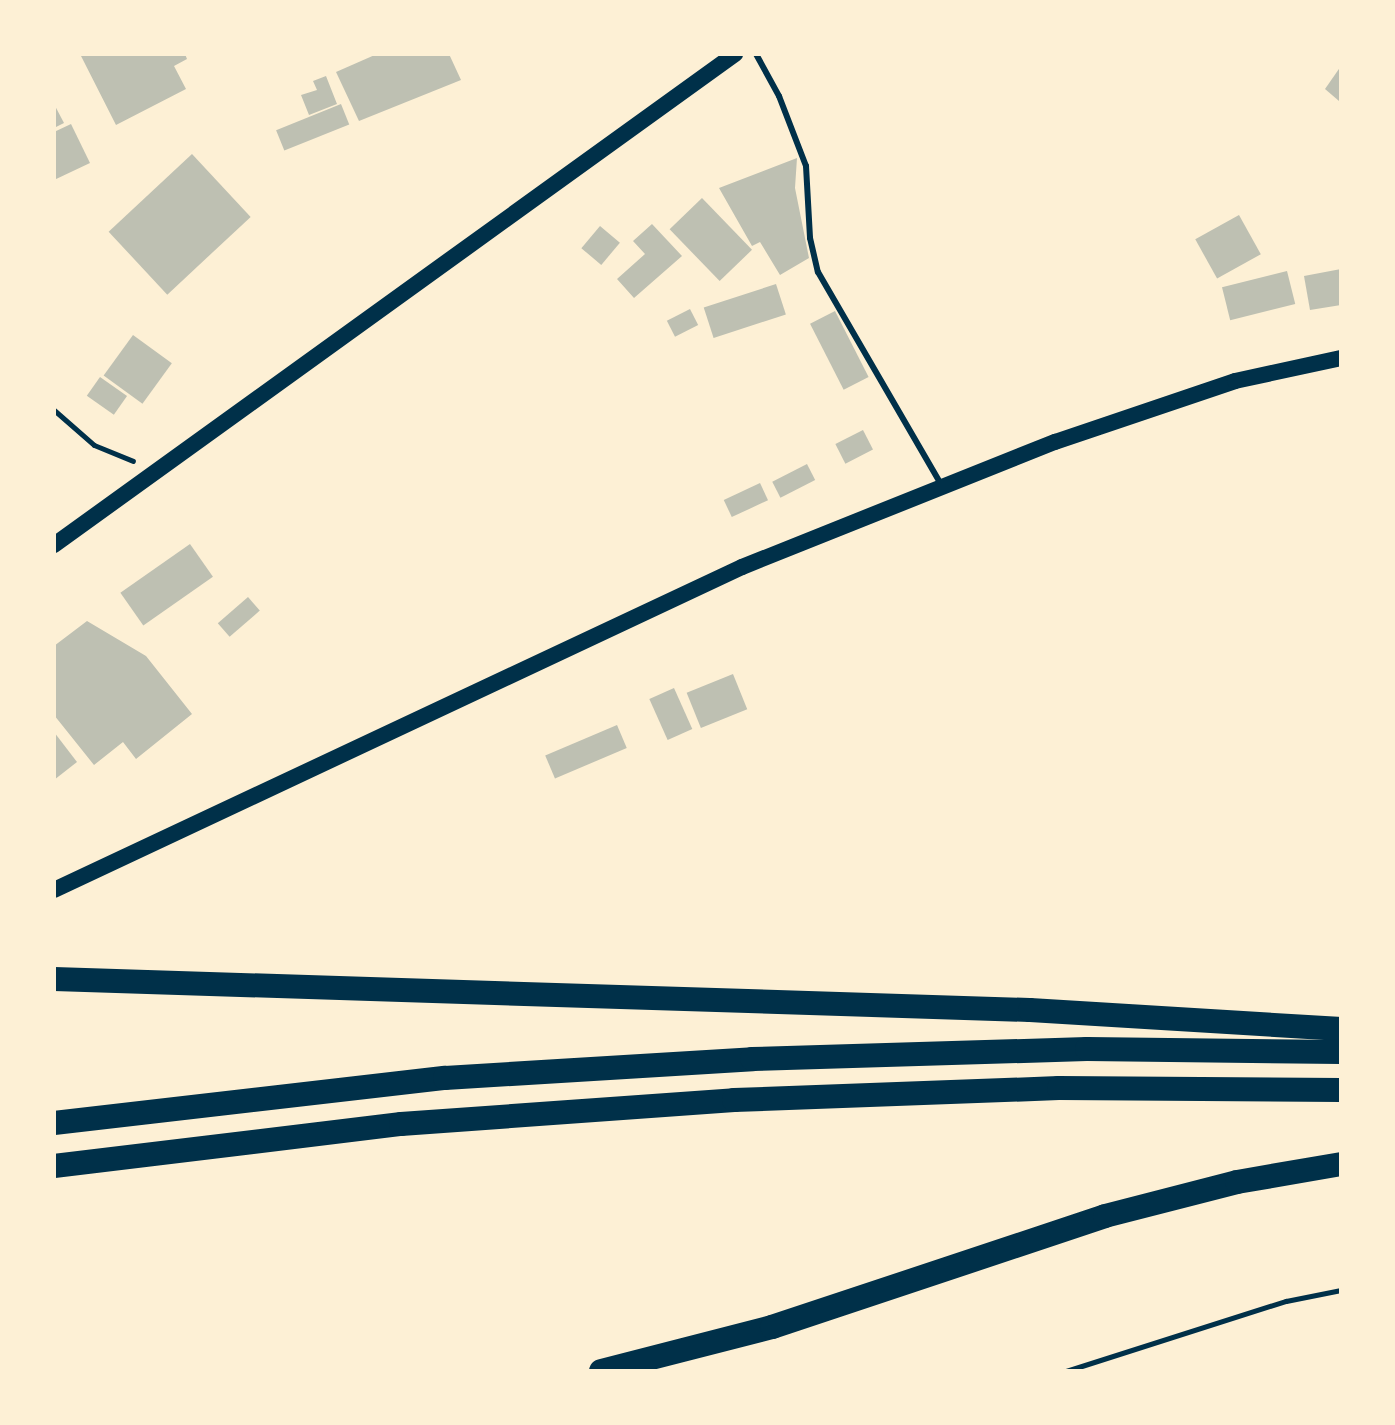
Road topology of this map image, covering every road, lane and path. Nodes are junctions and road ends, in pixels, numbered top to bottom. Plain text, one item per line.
1 (735, 54) edge
2 (756, 54) edge
3 (1341, 358) edge
4 (54, 410) edge
5 (156, 470) junction
6 (942, 487) junction
7 (54, 545) edge
8 (54, 890) edge
9 (54, 979) edge
10 (1341, 1029) edge
11 (1341, 1052) edge
12 (1341, 1090) edge
13 (54, 1123) edge
14 (1341, 1164) edge
15 (54, 1166) edge
16 (1341, 1290) edge
17 (601, 1371) edge
18 (1066, 1371) edge

1 - 5 main road
2 - 6 lane
3 - 6 main road
4 - 5 path
5 - 7 main road
6 - 8 main road
9 - 10 highway
11 - 13 highway
12 - 15 highway
14 - 17 highway
16 - 18 path

